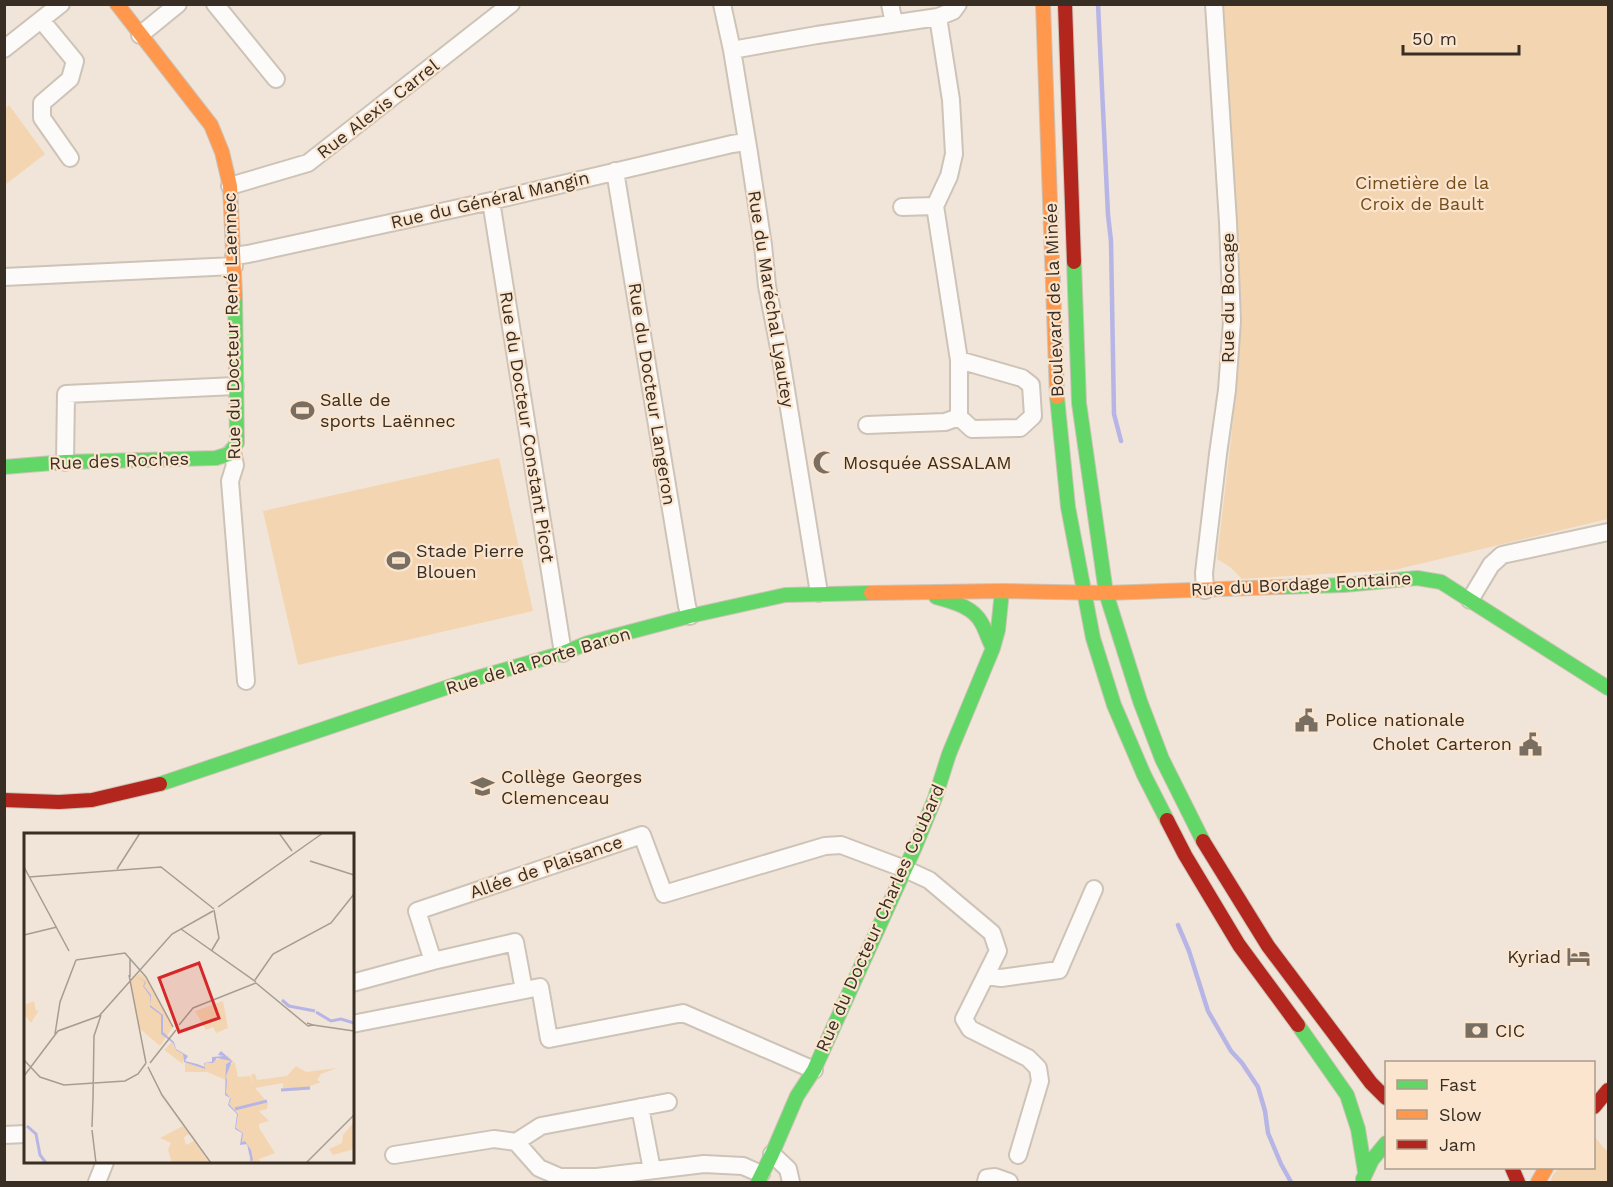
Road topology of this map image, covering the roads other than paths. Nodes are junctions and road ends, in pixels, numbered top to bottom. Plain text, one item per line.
1 (61, 4) edge
2 (117, 4) edge
3 (178, 4) edge
4 (215, 4) edge
5 (512, 4) edge
6 (722, 4) edge
7 (890, 4) edge
8 (958, 4) edge
9 (1043, 4) edge
10 (1065, 4) edge
11 (1214, 4) edge
12 (938, 17) junction
13 (42, 21) junction
14 (894, 23) junction
15 (140, 35) junction
16 (4, 49) edge
17 (732, 50) junction
18 (276, 79) dead end
19 (746, 142) junction
20 (70, 158) dead end
21 (615, 171) junction
22 (230, 186) junction
23 (491, 201) junction
24 (935, 206) junction
25 (902, 207) dead end
26 (234, 261) junction
27 (4, 277) edge
28 (959, 360) junction
29 (235, 386) junction
30 (958, 417) junction
31 (867, 425) dead end
32 (232, 452) junction
33 (65, 462) junction
34 (4, 467) edge
35 (1608, 532) edge
36 (1205, 590) junction
37 (924, 591) junction
38 (1002, 591) junction
39 (819, 593) junction
40 (1084, 594) junction
41 (1106, 594) junction
42 (1470, 600) junction
43 (690, 616) junction
44 (993, 648) junction
45 (563, 652) junction
46 (246, 681) dead end
47 (1608, 688) edge
48 (4, 800) edge
49 (905, 869) junction
50 (1094, 890) dead end
51 (433, 961) junction
52 (986, 976) junction
53 (354, 982) edge
54 (524, 990) junction
55 (354, 1023) edge
56 (814, 1070) junction
57 (1608, 1090) edge
58 (1385, 1097) edge
59 (668, 1102) dead end
60 (1595, 1105) edge
61 (640, 1107) junction
62 (24, 1134) edge
63 (4, 1135) edge
64 (516, 1142) junction
65 (1385, 1144) edge
66 (772, 1154) junction
67 (394, 1155) dead end
68 (1018, 1155) dead end
69 (104, 1163) edge
70 (652, 1170) junction
71 (1364, 1177) edge
72 (760, 1178) edge
73 (97, 1182) edge
74 (791, 1182) edge
75 (986, 1182) edge
76 (1009, 1182) edge

1 - 13 street
2 - 15 street, Rue du Docteur René Laennec
3 - 15 street
4 - 18 street
5 - 22 street, Rue Alexis Carrel
6 - 17 street, Rue du Maréchal Lyautey
7 - 14 street
8 - 12 street
9 - 40 street, Boulevard de la Minée
10 - 41 street, Boulevard de la Minée
11 - 36 street, Rue du Bocage
12 - 14 street
12 - 24 street
13 - 16 street
13 - 20 street
14 - 17 street
15 - 22 street, Rue du Docteur René Laennec
17 - 19 street, Rue du Maréchal Lyautey
19 - 21 street, Rue du Général Mangin
19 - 39 street, Rue du Maréchal Lyautey
21 - 23 street, Rue du Général Mangin
21 - 43 street, Rue du Docteur Langeron
22 - 26 street, Rue du Docteur René Laennec
23 - 26 street, Rue du Général Mangin
23 - 45 street, Rue du Docteur Constant Picot
24 - 25 street
24 - 28 street
26 - 27 street, Rue du Général Mangin
26 - 29 street, Rue du Docteur René Laennec
28 - 30 street
28 - 30 street
29 - 32 street, Rue du Docteur René Laennec
29 - 33 street
30 - 31 street
32 - 33 street, Rue des Roches
32 - 46 street, Rue du Docteur René Laennec
33 - 34 street, Rue des Roches
35 - 42 street
36 - 41 street, Rue du Bordage Fontaine
36 - 42 street, Rue du Bordage Fontaine
37 - 38 street, Rue de la Porte Baron
37 - 39 street, Rue de la Porte Baron
37 - 44 street
38 - 40 street, Rue de la Porte Baron
38 - 44 street, Rue du Docteur Charles Coubard
39 - 43 street, Rue de la Porte Baron
40 - 41 street, Rue du Bordage Fontaine
40 - 71 street, Boulevard de la Minée
41 - 58 street, Boulevard de la Minée
42 - 47 street, Rue du Bordage Fontaine
43 - 45 street, Rue de la Porte Baron
44 - 49 street, Rue du Docteur Charles Coubard
45 - 48 street, Rue de la Porte Baron
49 - 51 street, Allée de Plaisance
49 - 52 street, Allée de Plaisance
49 - 56 street, Rue du Docteur Charles Coubard
50 - 52 street
51 - 53 street
51 - 54 street
52 - 68 street, Allée de Plaisance
54 - 55 street
54 - 56 street
56 - 66 street, Rue du Docteur Charles Coubard
57 - 60 street
59 - 61 street
61 - 64 street
61 - 70 street
62 - 63 street
64 - 67 street
64 - 70 street
65 - 71 street
66 - 72 street, Rue du Docteur Charles Coubard
66 - 74 street
69 - 73 street
70 - 72 street
75 - 76 street

